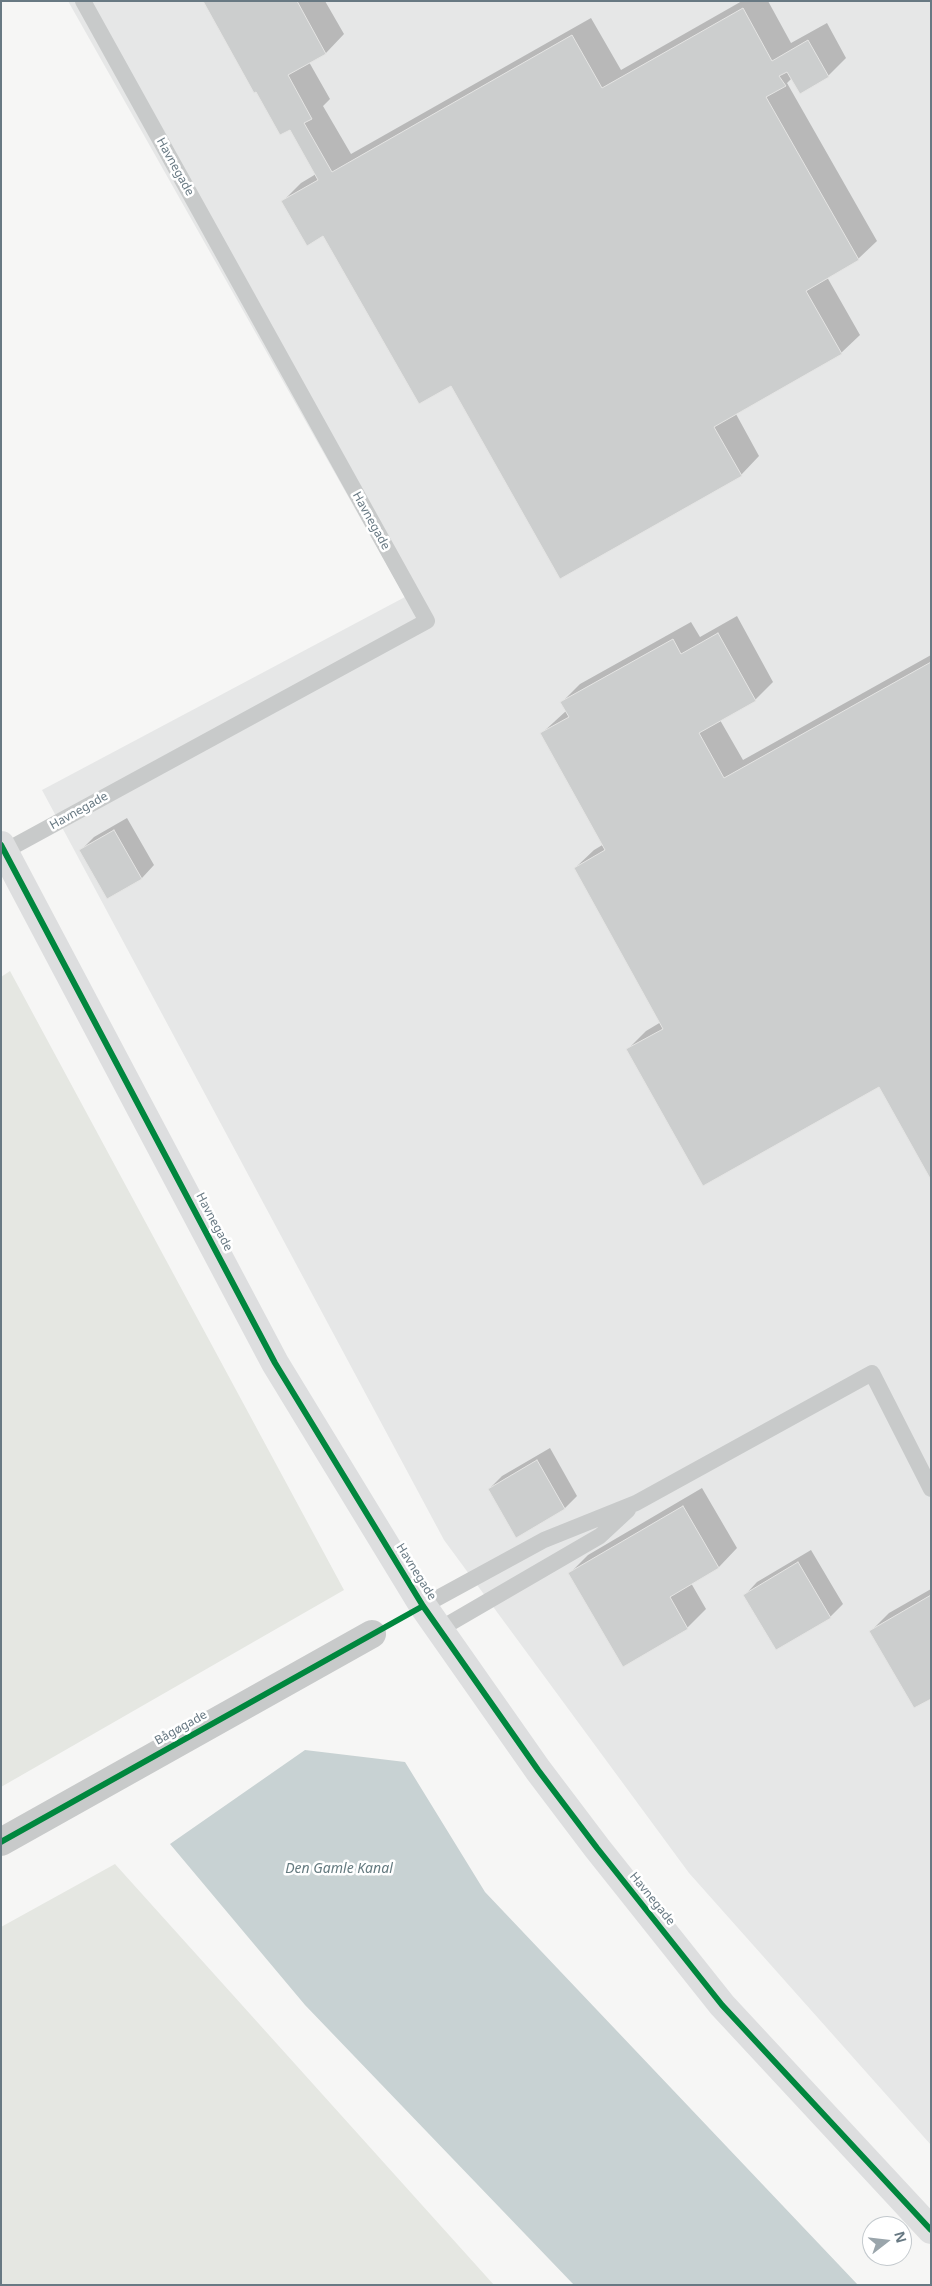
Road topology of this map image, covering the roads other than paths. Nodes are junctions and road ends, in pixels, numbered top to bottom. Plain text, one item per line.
1 (83, 1) edge
2 (3, 848) edge
3 (931, 1489) edge
4 (636, 1503) junction
5 (423, 1606) junction
6 (440, 1629) junction
7 (372, 1634) dead end
8 (1, 1842) edge
9 (931, 2230) edge

1 - 2 lane, Havnegade
2 - 5 street, Havnegade
3 - 4 lane
4 - 5 lane
4 - 6 lane
5 - 6 street, Havnegade
6 - 9 street, Havnegade
7 - 8 street, Bågøgade

